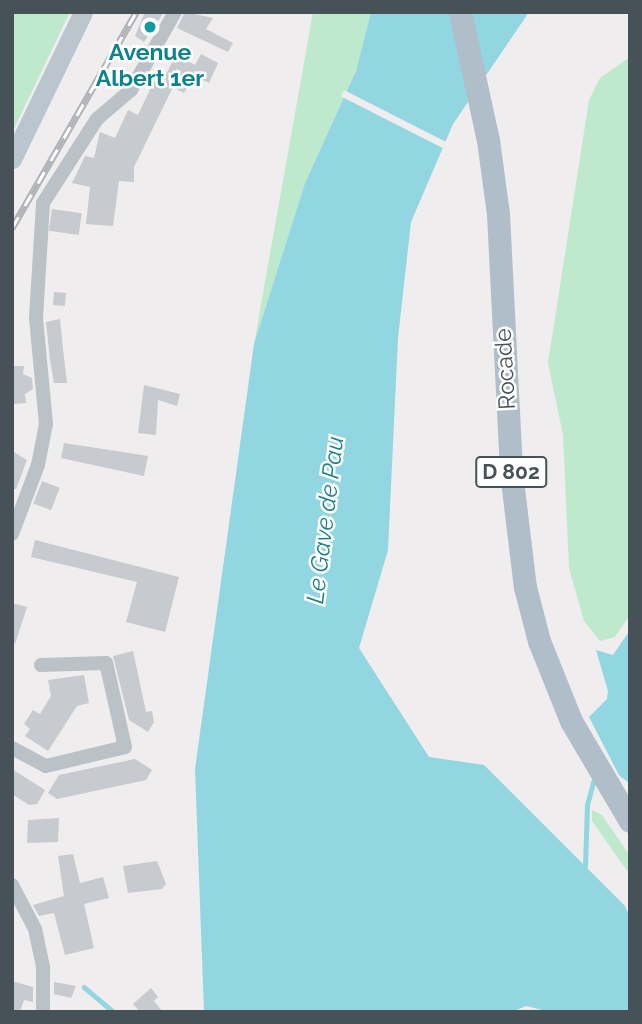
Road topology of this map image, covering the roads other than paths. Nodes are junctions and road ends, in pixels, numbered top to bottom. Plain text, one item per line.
1 (83, 12) edge
2 (175, 12) edge
3 (460, 12) edge
4 (12, 159) edge
5 (12, 534) edge
6 (41, 664) dead end
7 (12, 748) edge
8 (630, 821) edge
9 (12, 885) edge
10 (43, 1012) edge

1 - 4 main road
2 - 5 street
3 - 8 main road, Rocade / D 802
6 - 7 street
9 - 10 street

